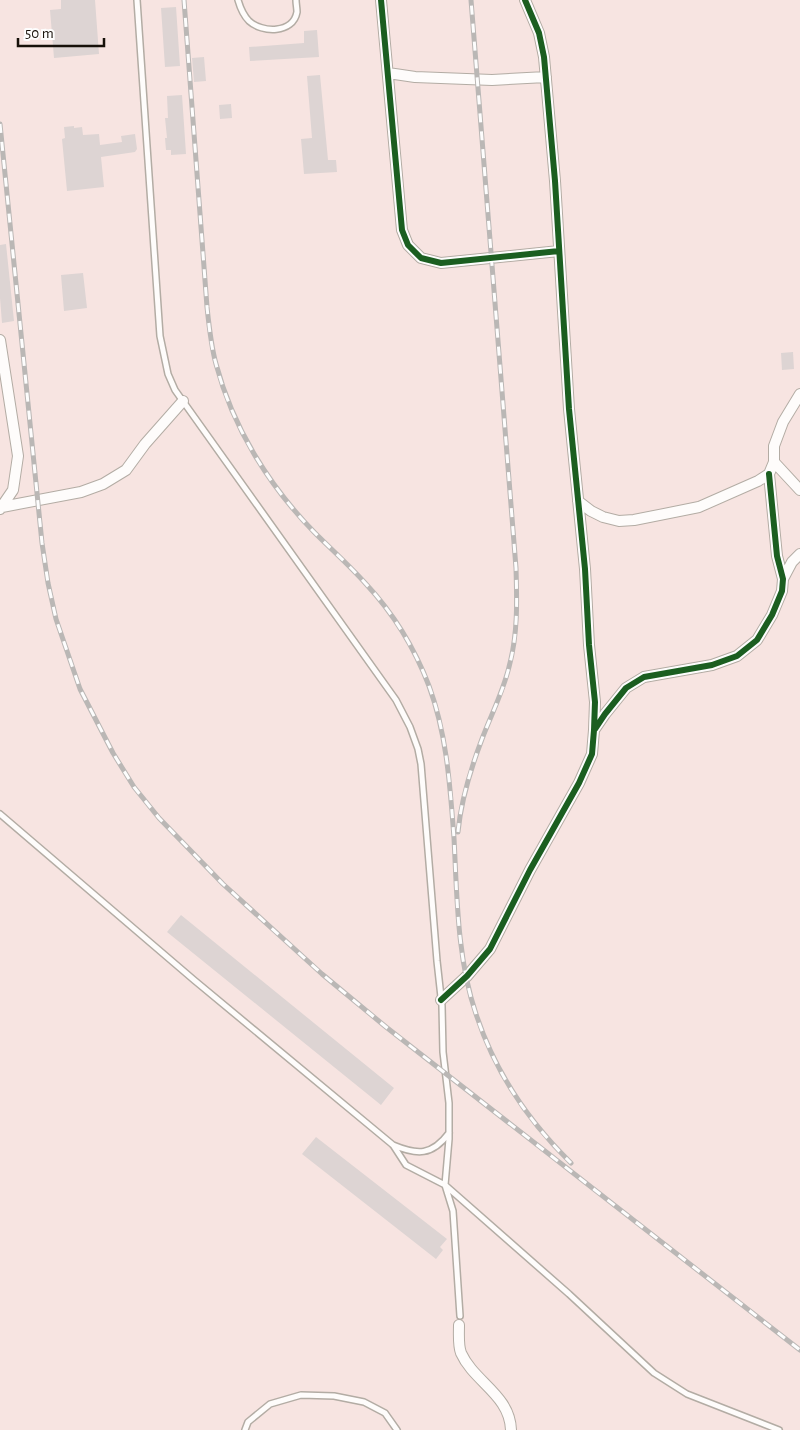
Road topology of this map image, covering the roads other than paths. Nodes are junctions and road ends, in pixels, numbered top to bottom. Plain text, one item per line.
1 (137, 0) edge
2 (238, 0) edge
3 (296, 0) edge
4 (381, 0) edge
5 (525, 0) edge
6 (388, 73) junction
7 (546, 77) junction
8 (559, 251) junction
9 (0, 340) edge
10 (800, 394) edge
11 (183, 401) junction
12 (774, 462) junction
13 (769, 474) junction
14 (800, 490) edge
15 (578, 501) junction
16 (1, 508) edge
17 (800, 554) edge
18 (783, 579) junction
19 (594, 730) junction
20 (0, 814) edge
21 (441, 1000) junction
22 (449, 1133) junction
23 (393, 1145) junction
24 (445, 1185) junction
25 (459, 1321) joint
26 (244, 1430) edge
27 (397, 1430) edge
28 (511, 1430) edge
29 (778, 1430) edge

1 - 11 lane
2 - 3 lane
4 - 6 street
5 - 7 street
6 - 7 street
6 - 8 street
7 - 8 street
8 - 15 street
9 - 16 street
10 - 12 street
11 - 16 street
11 - 21 lane
12 - 13 street
12 - 14 street
13 - 15 street
13 - 18 street
15 - 19 street
17 - 18 street
18 - 19 street
19 - 21 street
20 - 23 lane
21 - 22 lane
22 - 23 lane
22 - 24 lane
23 - 24 lane
24 - 25 lane
24 - 29 lane
25 - 28 street
26 - 27 lane

